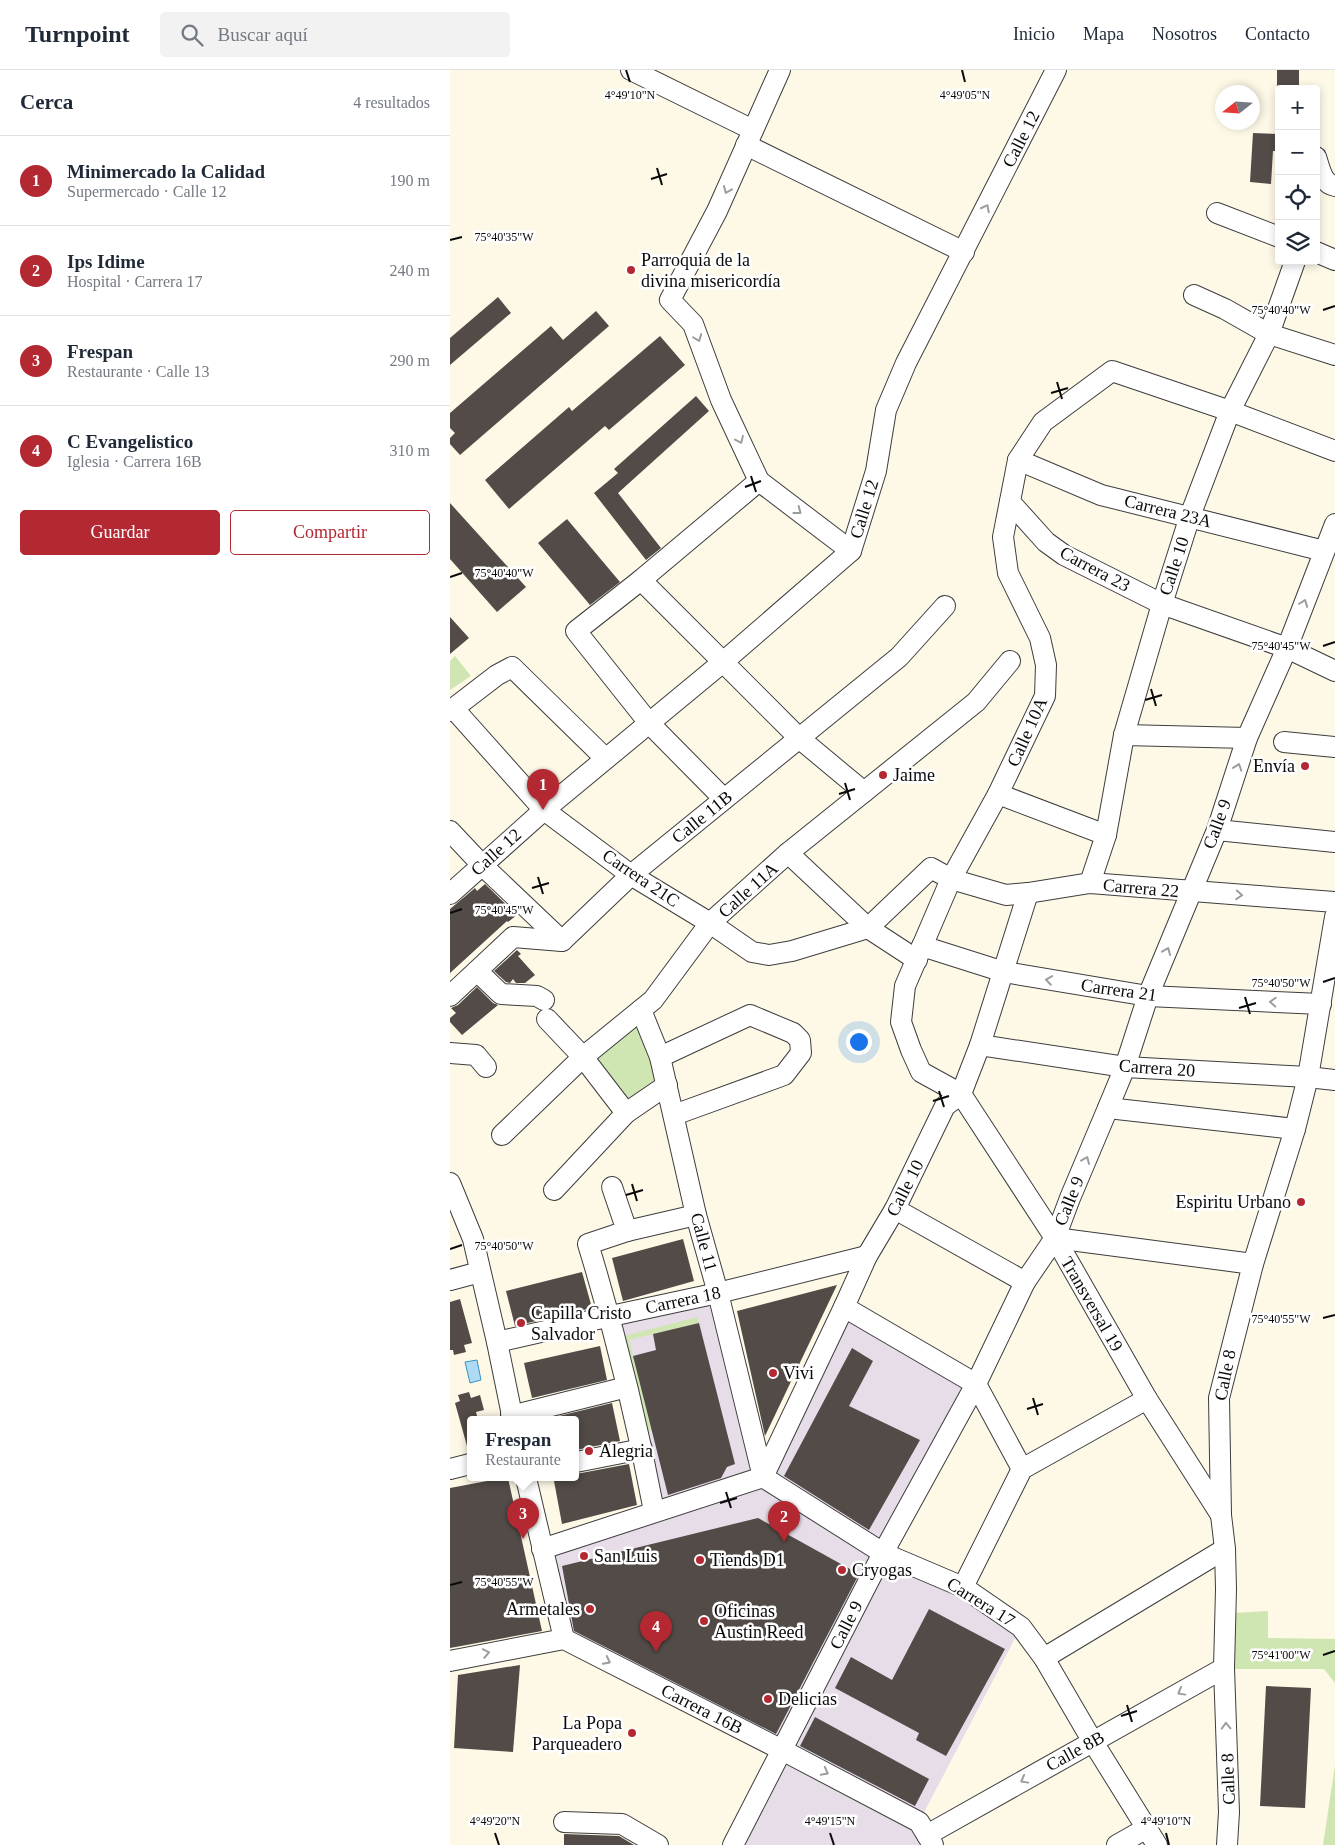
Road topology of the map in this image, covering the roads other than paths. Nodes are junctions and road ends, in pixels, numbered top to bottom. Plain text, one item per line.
1 (631, 70) edge
2 (780, 70) edge
3 (1056, 70) edge
4 (749, 137) junction
5 (1320, 167) edge
6 (1335, 186) edge
7 (1217, 213) dead end
8 (1275, 235) edge
9 (964, 252) junction
10 (1320, 254) edge
11 (1335, 260) edge
12 (1294, 265) edge
13 (1194, 295) dead end
14 (1269, 334) junction
15 (1335, 355) edge
16 (1230, 411) junction
17 (1335, 451) edge
18 (1018, 460) junction
19 (759, 481) junction
20 (1010, 502) junction
21 (1190, 516) junction
22 (1335, 524) edge
23 (852, 551) junction
24 (1324, 551) junction
25 (641, 580) junction
26 (1162, 604) junction
27 (944, 606) dead end
28 (1286, 648) junction
29 (1010, 660) dead end
30 (723, 662) junction
31 (1335, 671) edge
32 (452, 710) edge
33 (649, 723) junction
34 (1124, 735) junction
35 (799, 738) junction
36 (1248, 738) junction
37 (1284, 742) dead end
38 (1335, 747) edge
39 (605, 758) junction
40 (864, 792) junction
41 (998, 794) junction
42 (724, 799) junction
43 (544, 810) junction
44 (1216, 830) junction
45 (450, 831) edge
46 (1106, 835) junction
47 (1335, 842) edge
48 (788, 853) junction
49 (482, 865) junction
50 (631, 875) junction
51 (950, 879) junction
52 (1090, 884) junction
53 (1190, 892) junction
54 (450, 894) edge
55 (1028, 894) junction
56 (1335, 902) edge
57 (710, 923) junction
58 (1334, 923) edge
59 (868, 928) junction
60 (562, 941) junction
61 (920, 953) junction
62 (478, 971) junction
63 (1004, 972) junction
64 (450, 996) edge
65 (1148, 996) junction
66 (1321, 1004) junction
67 (640, 1010) junction
68 (980, 1045) junction
69 (450, 1053) edge
70 (584, 1057) junction
71 (660, 1057) junction
72 (486, 1067) dead end
73 (1124, 1067) junction
74 (1308, 1077) junction
75 (1335, 1080) edge
76 (666, 1085) junction
77 (962, 1094) junction
78 (1108, 1108) junction
79 (626, 1114) junction
80 (674, 1115) junction
81 (1295, 1130) junction
82 (502, 1135) dead end
83 (450, 1183) edge
84 (612, 1186) dead end
85 (554, 1190) dead end
86 (895, 1209) junction
87 (696, 1215) junction
88 (627, 1231) junction
89 (1055, 1238) junction
90 (868, 1256) junction
91 (1253, 1264) junction
92 (480, 1272) junction
93 (450, 1280) edge
94 (1025, 1282) junction
95 (718, 1293) junction
96 (844, 1308) junction
97 (610, 1316) junction
98 (497, 1342) junction
99 (976, 1384) junction
100 (627, 1387) junction
101 (1147, 1399) junction
102 (512, 1416) edge
103 (516, 1416) edge
104 (642, 1449) junction
105 (579, 1461) edge
106 (467, 1465) edge
107 (450, 1470) edge
108 (1022, 1470) junction
109 (762, 1477) junction
110 (527, 1481) edge
111 (654, 1511) junction
112 (1221, 1515) junction
113 (542, 1549) junction
114 (1225, 1549) junction
115 (883, 1553) junction
116 (963, 1587) junction
117 (564, 1639) junction
118 (1044, 1658) junction
119 (450, 1661) edge
120 (1224, 1668) junction
121 (1093, 1742) junction
122 (782, 1750) junction
123 (564, 1822) dead end
124 (1147, 1828) junction
125 (930, 1840) edge
126 (658, 1845) edge
127 (733, 1845) edge
128 (1117, 1845) edge
129 (1157, 1845) edge
130 (1227, 1845) edge

1 - 4 street
2 - 4 street
9 -> 3 street, Calle 12
4 - 9 street
4 -> 19 street
5 - 6 street
7 - 8 street
9 - 23 street, Calle 12
10 - 11 street
12 - 14 street, Calle 10
13 - 14 street
14 - 15 street
14 - 16 street, Calle 10
16 - 17 street
16 - 18 street, Calle 10A
16 - 21 street, Calle 10
18 - 20 street, Calle 10A
18 - 21 street, Carrera 23A
19 -> 23 street
19 - 25 street
20 - 26 street, Carrera 23
20 - 41 street, Calle 10A
21 - 24 street, Carrera 23A
21 - 26 street, Calle 10
22 - 24 street, Calle 9
23 - 30 street, Calle 12
28 -> 24 street, Calle 9
25 - 30 street
25 - 33 street
26 - 28 street, Carrera 23
26 - 34 street, Calle 10
27 - 35 street, Calle 11B
28 - 31 street, Carrera 23
28 - 36 street, Calle 9
29 - 40 street, Calle 11A
30 - 33 street, Calle 12
30 - 35 street
32 - 39 street
32 - 43 street, Carrera 21C
33 - 39 street, Calle 12
33 - 42 street
34 - 36 street
34 - 46 street, Calle 10
35 - 40 street
35 - 42 street, Calle 11B
44 -> 36 street, Calle 9
37 - 38 street
39 - 43 street, Calle 12
40 - 48 street, Calle 11A
41 - 46 street
41 - 51 street, Calle 10A
42 - 50 street, Calle 11B
43 - 49 street, Calle 12
43 - 50 street, Carrera 21C
44 - 47 street
44 - 53 street, Calle 9
45 - 49 street
46 - 52 street, Calle 10
48 - 57 street, Calle 11A
48 - 59 street
49 - 54 street, Calle 12
49 - 60 street
50 - 57 street, Carrera 21C
50 - 60 street, Calle 11B
51 - 55 street, Carrera 22
51 - 59 street, Carrera 22
51 - 61 street, Calle 10A
52 - 53 street, Carrera 22
52 - 55 street, Carrera 22
53 -> 56 street, Carrera 22
65 -> 53 street, Calle 9
55 - 63 street, Calle 10
57 - 59 street, Carrera 21C
57 - 67 street, Calle 11A
58 - 66 street, Calle 8
59 - 61 street
60 - 62 street
61 - 63 street, Carrera 21
61 - 77 street, Calle 10A
62 - 64 street
62 - 70 street
65 -> 63 street, Carrera 21
63 - 68 street, Calle 10
66 -> 65 street, Carrera 21
65 - 73 street, Calle 9
66 - 74 street, Calle 8
67 - 70 street, Calle 11A
67 - 71 street, Calle 11
68 - 73 street, Carrera 20
68 - 77 street, Calle 10
69 - 72 street
70 - 79 street
70 - 82 street, Calle 11A
71 - 76 street, Calle 11
71 - 80 street
73 - 74 street, Carrera 20
73 - 78 street, Calle 9
74 - 75 street, Carrera 20
74 - 81 street, Calle 8
76 - 79 street
76 - 80 street, Calle 11
77 - 86 street, Calle 10
77 - 89 street, Transversal 19
78 - 81 street
89 -> 78 street, Calle 9
79 - 85 street
80 - 87 street, Calle 11
81 - 91 street, Calle 8
83 - 92 street
84 - 88 street
86 - 90 street, Calle 10
86 - 94 street
87 - 88 street
87 - 95 street, Calle 11
88 - 97 street
89 - 91 street
89 - 94 street, Calle 9
89 - 101 street, Transversal 19
90 - 95 street, Carrera 18
90 - 96 street, Calle 10
91 - 112 street, Calle 8
92 - 93 street
92 - 98 street
94 - 99 street, Calle 9
95 - 97 street, Carrera 18
95 - 109 street, Calle 11
96 - 99 street
96 - 109 street, Calle 10
97 - 98 street, Carrera 18
97 - 100 street
98 - 102 street
99 - 108 street
99 - 115 street, Calle 9
100 - 103 street
100 - 104 street
101 - 108 street
101 - 112 street, Transversal 19
104 - 105 street
104 - 111 street
106 - 107 street
108 - 116 street
109 - 111 street
109 - 115 street, Carrera 17
110 - 113 street
111 - 113 street
112 - 114 street, Calle 8
113 - 117 street
114 - 118 street
114 - 120 street, Calle 8
115 - 116 street, Carrera 17
115 - 122 street, Calle 9
116 - 118 street, Carrera 17
119 -> 117 street
117 -> 122 street, Carrera 16B
118 - 121 street, Carrera 17
120 -> 121 street, Calle 8B
130 -> 120 street, Calle 8
121 - 124 street, Carrera 17
121 -> 125 street, Calle 8B
122 -> 125 street, Carrera 16B
122 - 127 street, Calle 9
123 - 126 street
124 - 128 street
124 - 129 street, Carrera 17

